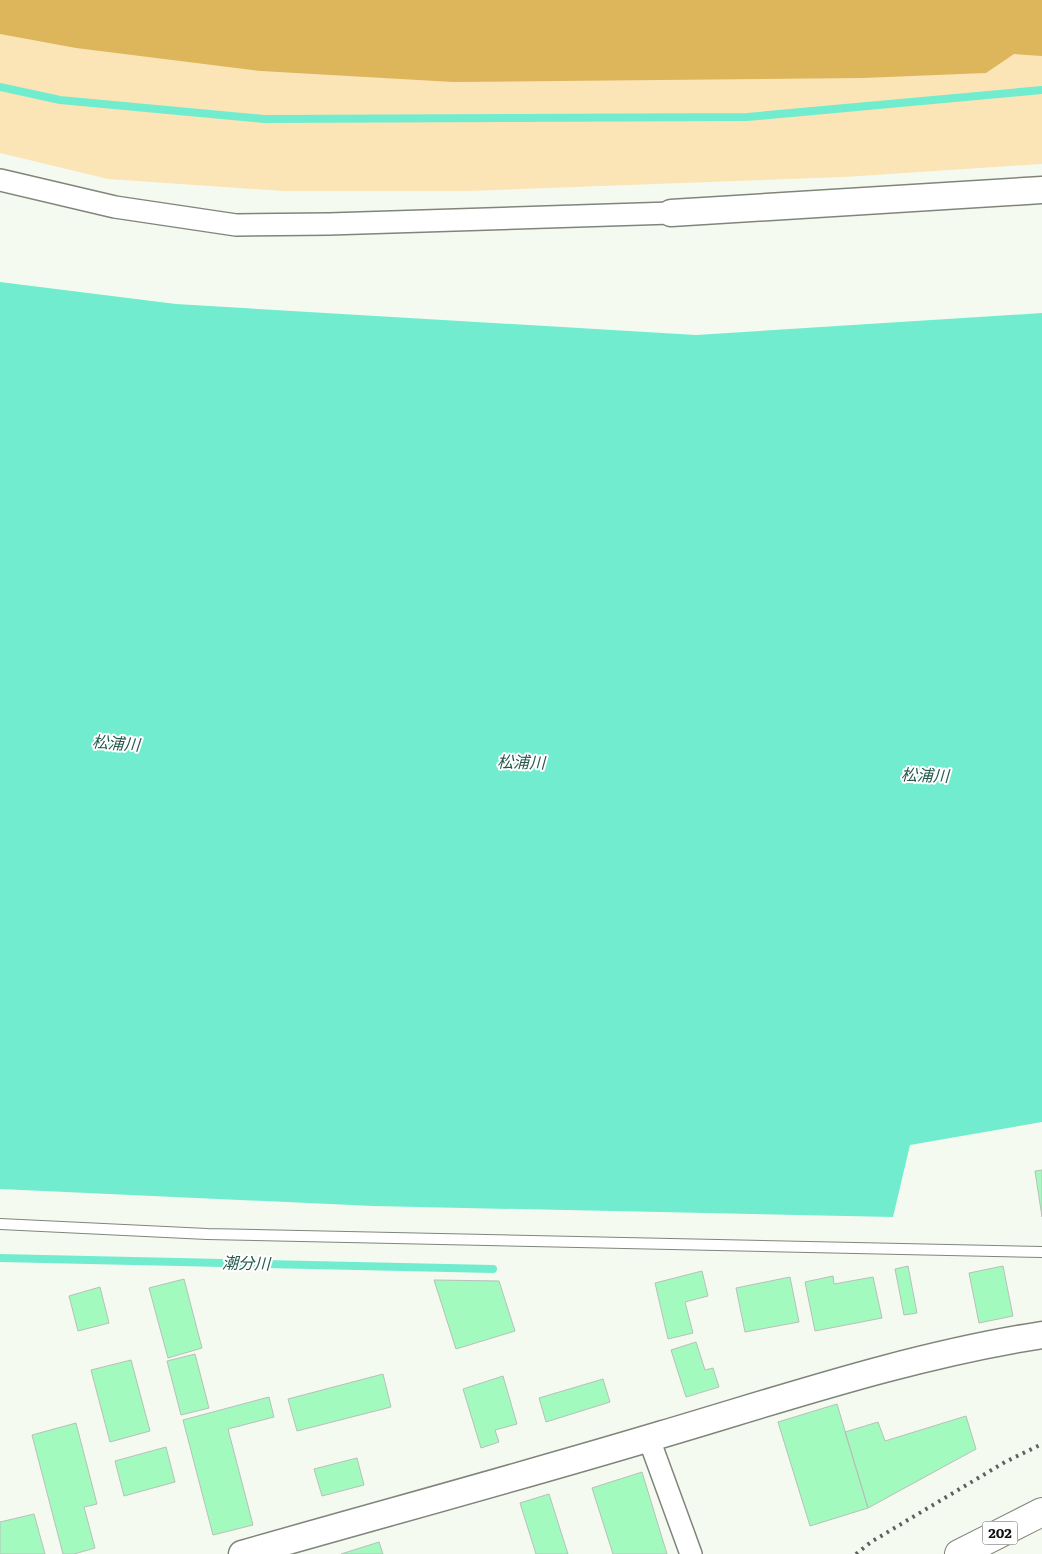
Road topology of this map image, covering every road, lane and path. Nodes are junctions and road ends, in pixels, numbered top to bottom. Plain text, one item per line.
1 (0, 180) edge
2 (1042, 190) edge
3 (672, 213) joint
4 (0, 1224) edge
5 (1042, 1252) edge
6 (1042, 1336) edge
7 (648, 1439) junction
8 (1042, 1512) edge
9 (242, 1554) edge
10 (690, 1554) edge
11 (959, 1554) edge

1 - 3 street
2 - 3 street
4 - 5 lane
6 - 7 street
7 - 9 street
7 - 10 street
8 - 11 highway, 202

